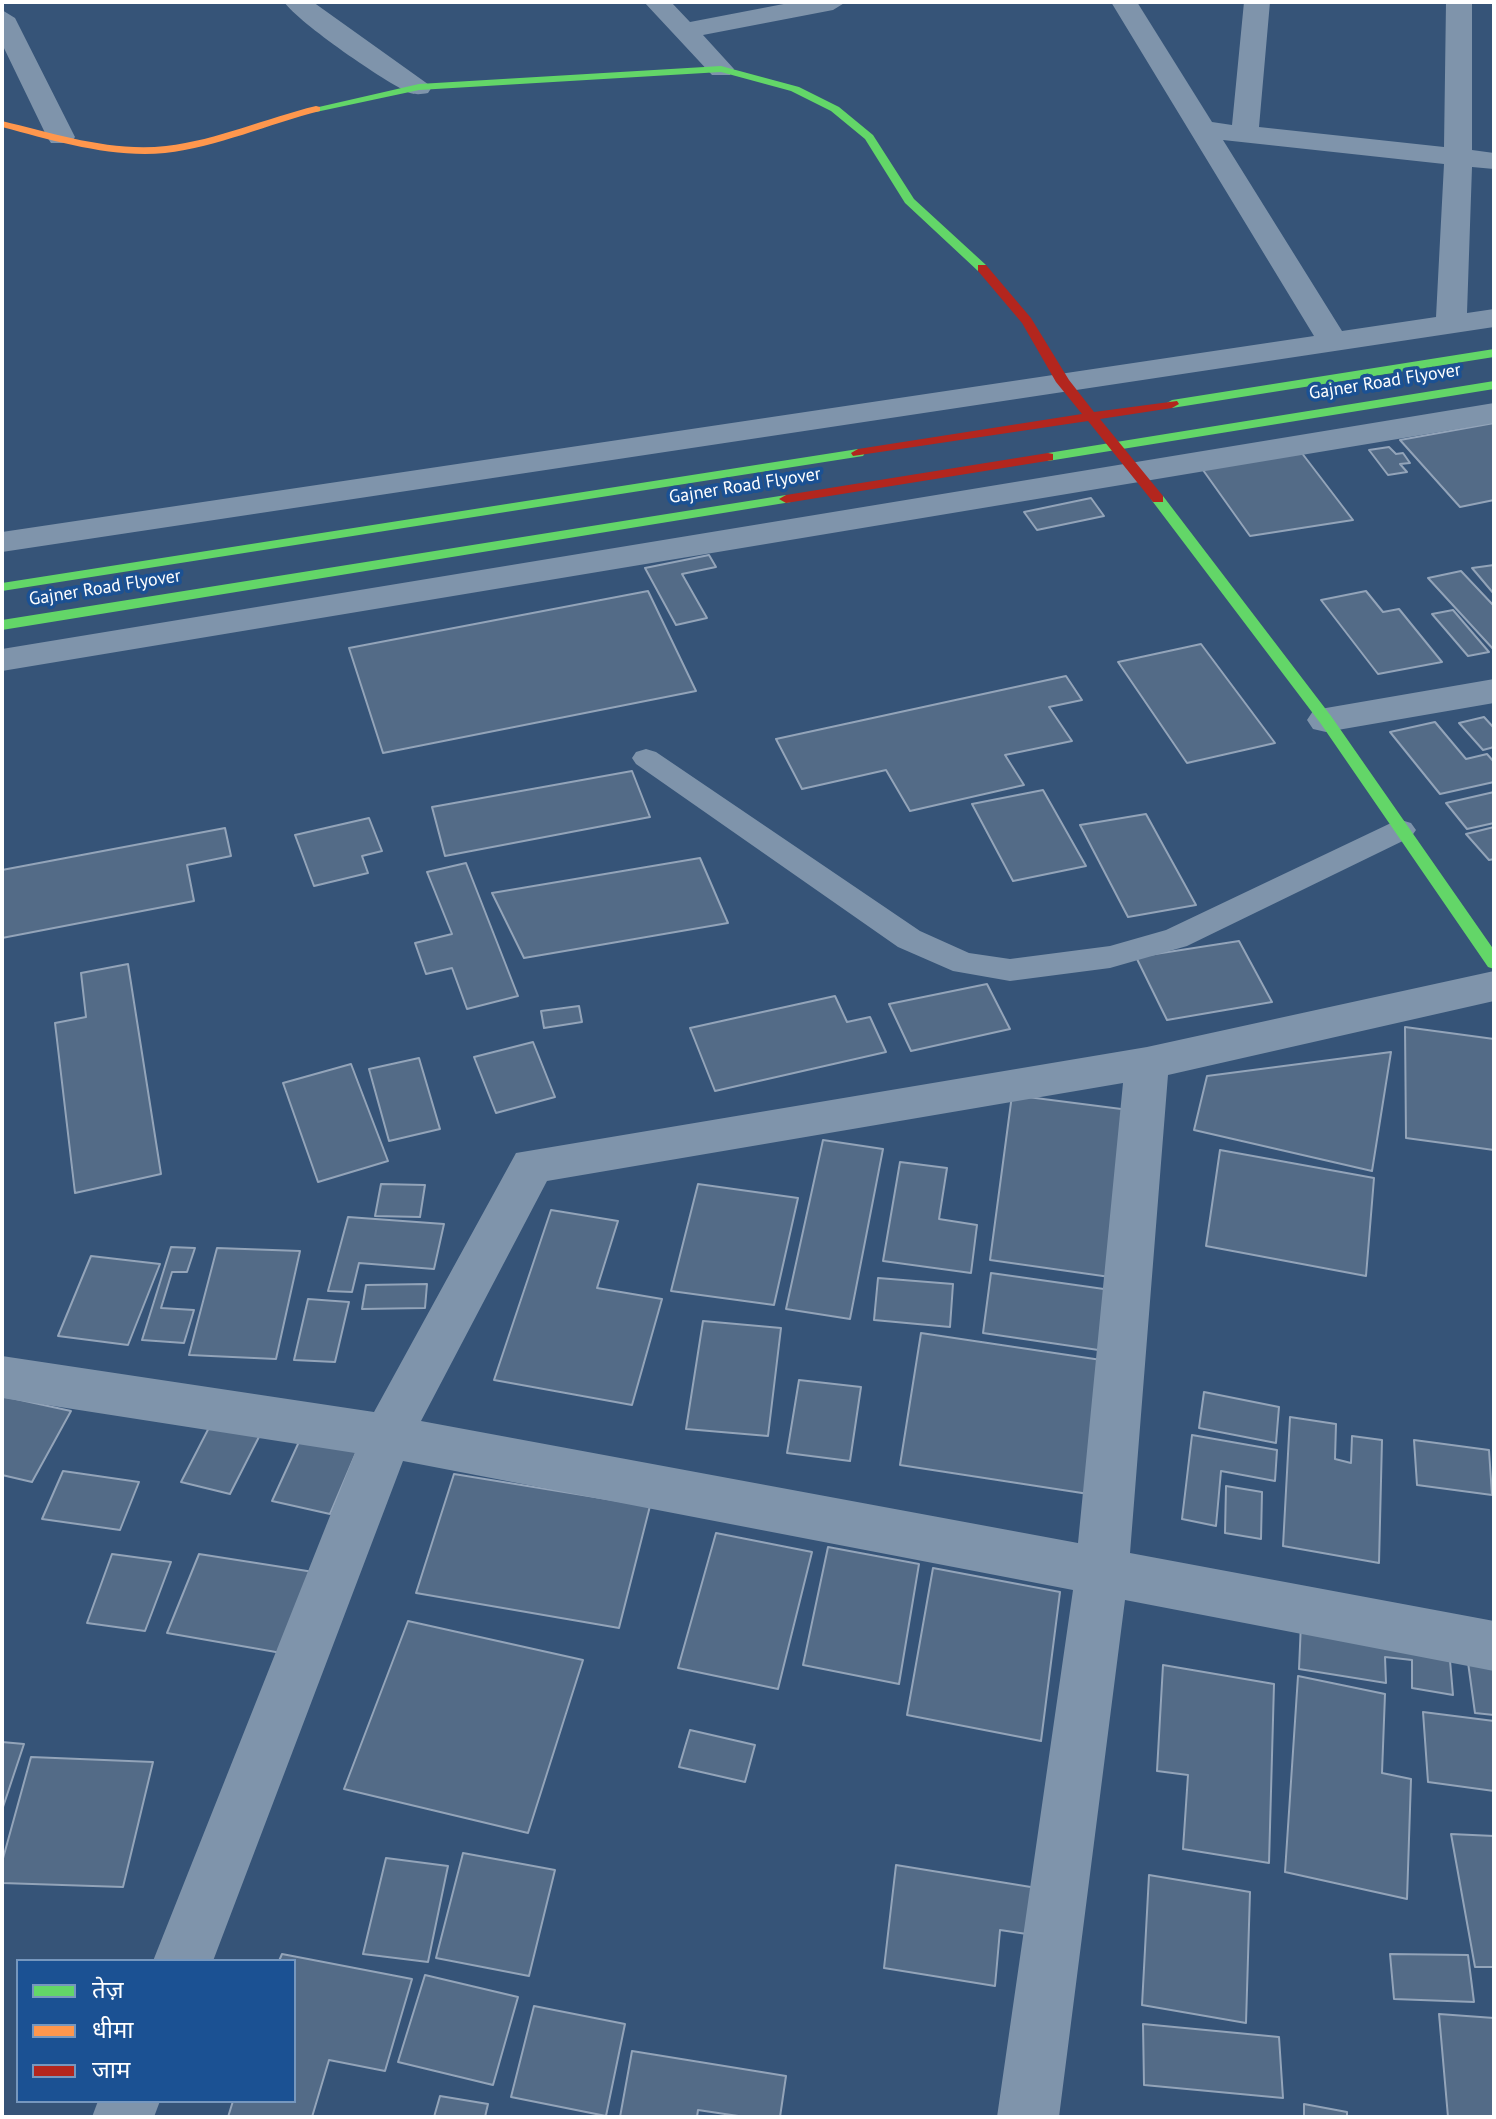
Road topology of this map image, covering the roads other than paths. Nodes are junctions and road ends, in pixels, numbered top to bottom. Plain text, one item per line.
1 (297, 2) edge
2 (657, 2) edge
3 (833, 2) edge
4 (1124, 2) edge
5 (1257, 2) edge
6 (1459, 2) edge
7 (2, 18) edge
8 (684, 31) junction
9 (721, 69) junction
10 (419, 87) junction
11 (2, 124) edge
12 (1206, 130) junction
13 (1245, 134) junction
14 (61, 137) junction
15 (1458, 157) junction
16 (1494, 161) edge
17 (1494, 318) edge
18 (1451, 325) junction
19 (1333, 342) junction
20 (1494, 353) edge
21 (1063, 382) junction
22 (1494, 385) edge
23 (1494, 413) edge
24 (1136, 471) junction
25 (2, 542) edge
26 (2, 587) edge
27 (2, 625) edge
28 (2, 660) edge
29 (1494, 691) edge
30 (1326, 720) junction
31 (646, 758) dead end
32 (1401, 830) junction
33 (1494, 963) edge
34 (1494, 986) edge
35 (1147, 1063) junction
36 (2, 1377) edge
37 (387, 1436) junction
38 (1102, 1573) junction
39 (1494, 1646) edge
40 (184, 1959) edge
41 (1028, 2117) edge

1 - 10 street
2 - 8 street
3 - 8 street
4 - 12 street
5 - 13 street
6 - 15 street
7 - 14 street
8 - 9 street
9 - 10 main road
9 - 21 main road
10 - 14 main road
11 - 14 main road
12 - 13 street
12 - 19 street
13 - 15 street
15 - 16 street
15 - 18 street
17 - 18 street
18 - 19 street
19 - 21 street
20 - 26 main road, Gajner Road Flyover
21 - 24 main road
21 - 25 street
22 - 27 main road, Gajner Road Flyover
23 - 24 street
24 - 28 street
24 - 30 main road
29 - 30 street
30 - 32 main road
31 - 32 lane
32 - 33 main road
34 - 35 street
35 - 37 street
35 - 38 street
36 - 37 street
37 - 38 street
37 - 40 street
38 - 39 street
38 - 41 street

